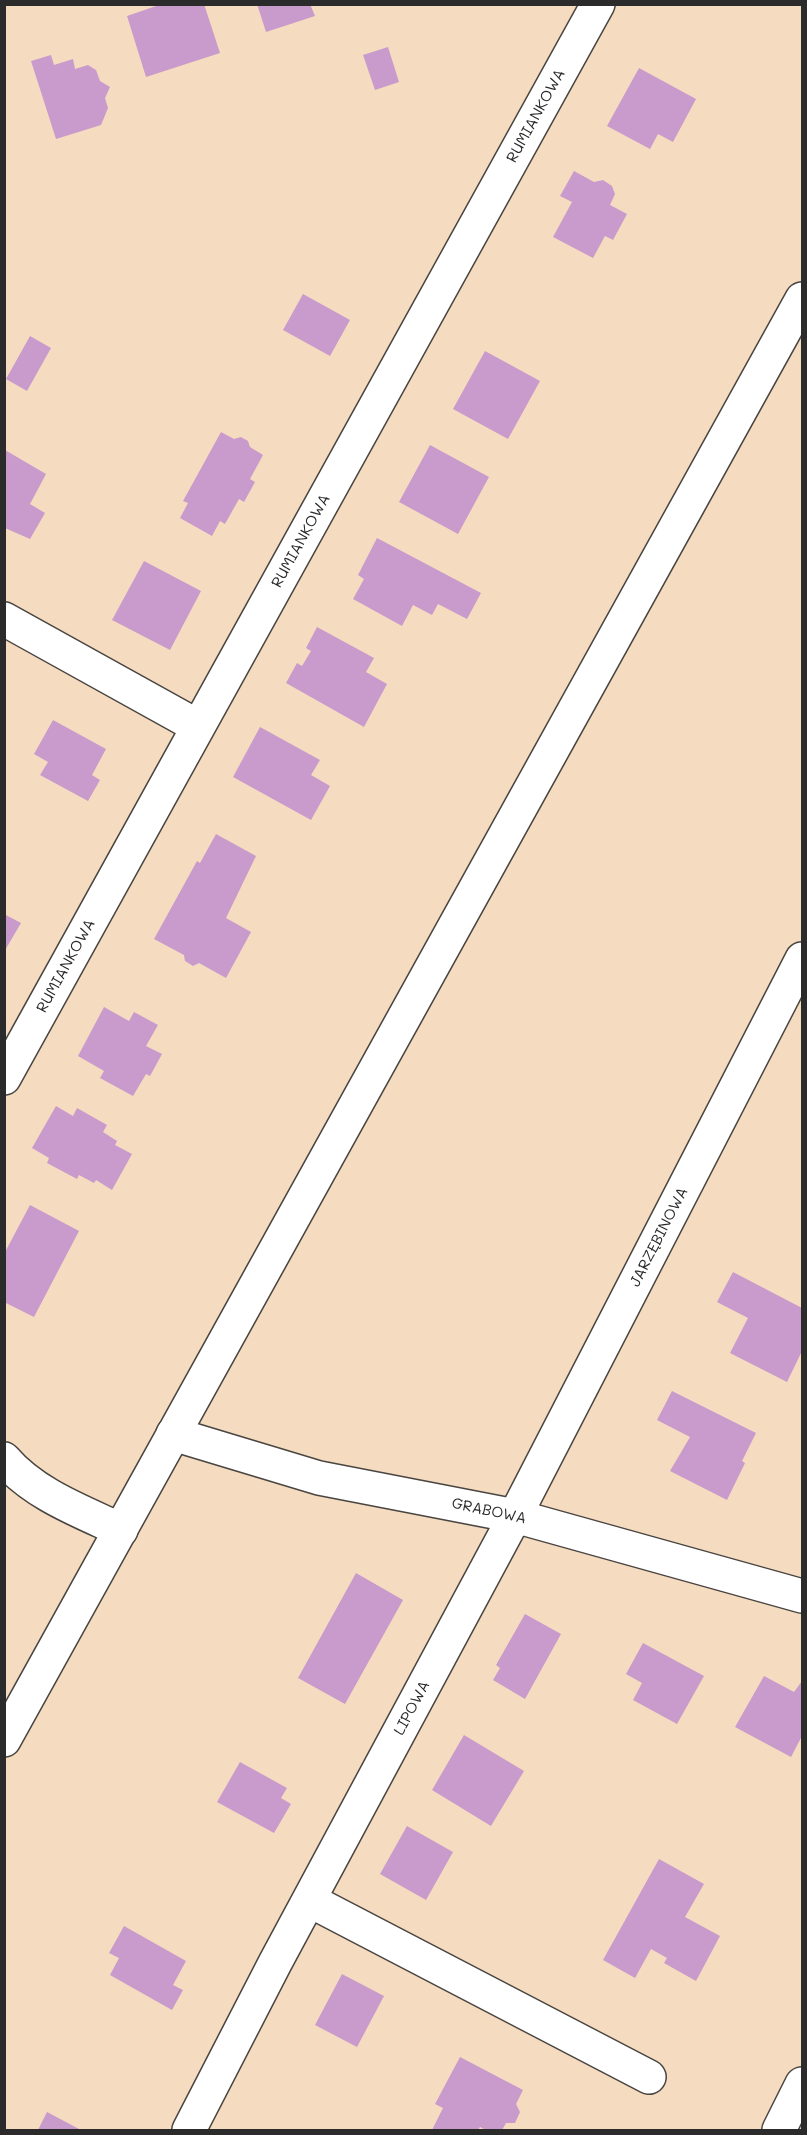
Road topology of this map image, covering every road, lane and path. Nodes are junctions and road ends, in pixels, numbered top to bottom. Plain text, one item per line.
1 (598, 4) edge
2 (802, 299) edge
3 (4, 619) edge
4 (197, 726) junction
5 (802, 959) edge
6 (4, 1078) edge
7 (174, 1434) junction
8 (4, 1459) edge
9 (515, 1516) junction
10 (121, 1530) junction
11 (802, 1596) edge
12 (4, 1740) edge
13 (309, 1900) junction
14 (649, 2077) dead end
15 (802, 2084) edge
16 (189, 2130) edge
17 (779, 2130) edge

1 - 4 street, RUMIANKOWA
2 - 7 street
3 - 4 street
4 - 6 street, RUMIANKOWA
5 - 9 street, JARZĘBINOWA
7 - 9 street, GRABOWA
7 - 10 street
8 - 10 street
9 - 11 street, GRABOWA
9 - 13 street, LIPOWA
10 - 12 street
13 - 14 street
13 - 16 street, LIPOWA
15 - 17 street

